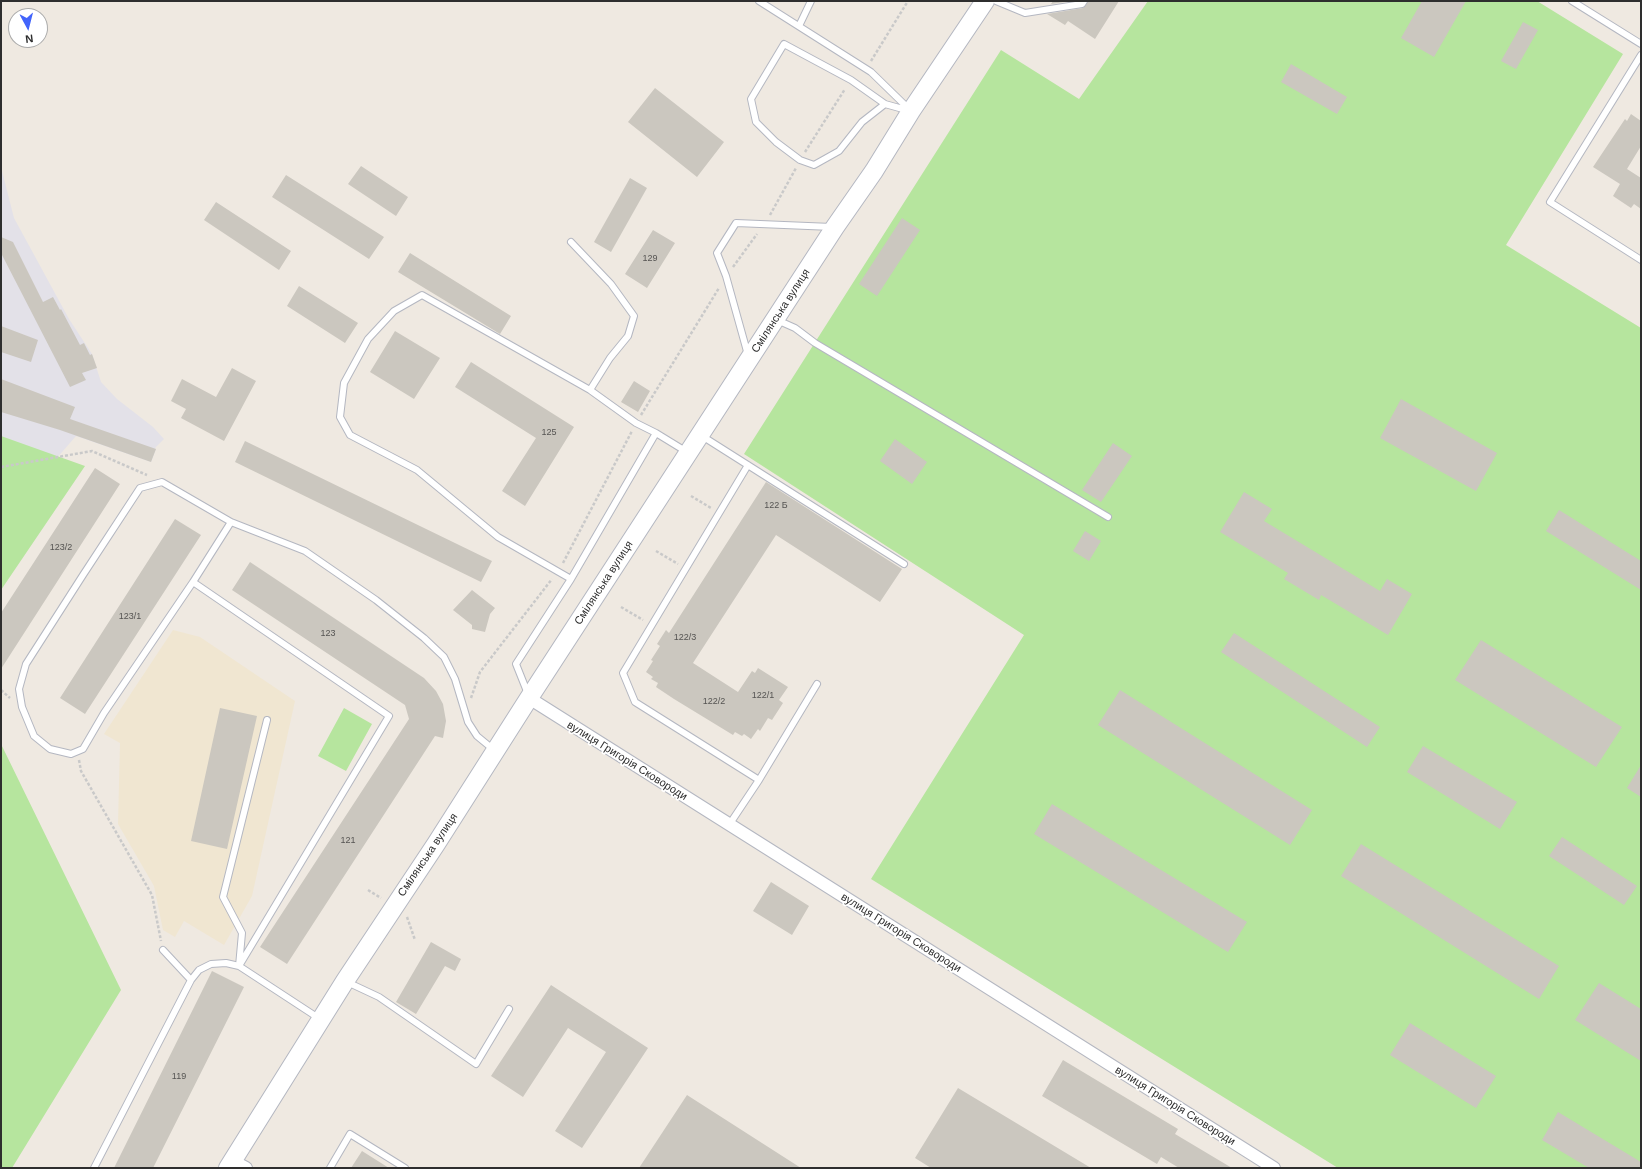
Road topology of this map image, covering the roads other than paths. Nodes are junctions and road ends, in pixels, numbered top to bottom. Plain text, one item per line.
1 (758, 1) edge
2 (811, 1) edge
3 (985, 1) edge
4 (996, 1) edge
5 (1084, 1) edge
6 (1572, 1) edge
7 (799, 26) junction
8 (1641, 44) edge
9 (1641, 55) edge
10 (885, 104) junction
11 (911, 111) junction
12 (835, 227) junction
13 (571, 242) dead end
14 (1641, 260) edge
15 (776, 320) junction
16 (750, 359) junction
17 (590, 390) junction
18 (656, 433) junction
19 (701, 436) junction
20 (689, 453) junction
21 (748, 465) junction
22 (1108, 517) dead end
23 (231, 522) junction
24 (904, 564) dead end
25 (571, 579) junction
26 (193, 582) junction
27 (817, 684) dead end
28 (529, 698) junction
29 (267, 720) dead end
30 (495, 751) junction
31 (759, 780) junction
32 (729, 824) junction
33 (163, 950) road end
34 (239, 966) junction
35 (191, 980) junction
36 (346, 981) junction
37 (509, 1009) dead end
38 (321, 1020) junction
39 (235, 1166) edge
40 (94, 1168) edge
41 (330, 1168) edge
42 (405, 1168) edge
43 (1274, 1168) edge

1 - 7 lane
2 - 7 lane
3 - 11 main road, Смілянська вулиця
4 - 5 lane
6 - 8 lane
7 - 11 lane
9 - 14 lane
10 - 10 lane
10 - 11 lane
11 - 12 main road, Смілянська вулиця
12 - 15 main road, Смілянська вулиця
12 - 16 lane
13 - 17 lane
15 - 16 main road, Смілянська вулиця
15 - 22 lane
16 - 19 main road, Смілянська вулиця
17 - 18 lane
17 - 25 lane
18 - 20 lane
18 - 25 lane
19 - 20 main road, Смілянська вулиця
19 - 21 lane
20 - 28 main road, Смілянська вулиця
21 - 24 lane
21 - 31 lane
23 - 26 lane
23 - 26 lane
23 - 30 lane
25 - 28 lane
26 - 34 lane
27 - 31 lane
28 - 30 main road, Смілянська вулиця
28 - 32 street, вулиця Григорія Сковороди
29 - 34 lane
30 - 36 main road, Смілянська вулиця
31 - 32 lane
32 - 43 street, вулиця Григорія Сковороди
33 - 35 lane
34 - 35 lane
34 - 38 lane
35 - 40 lane
36 - 37 lane
36 - 38 main road, Смілянська вулиця
38 - 39 main road, Смілянська вулиця
41 - 42 lane

